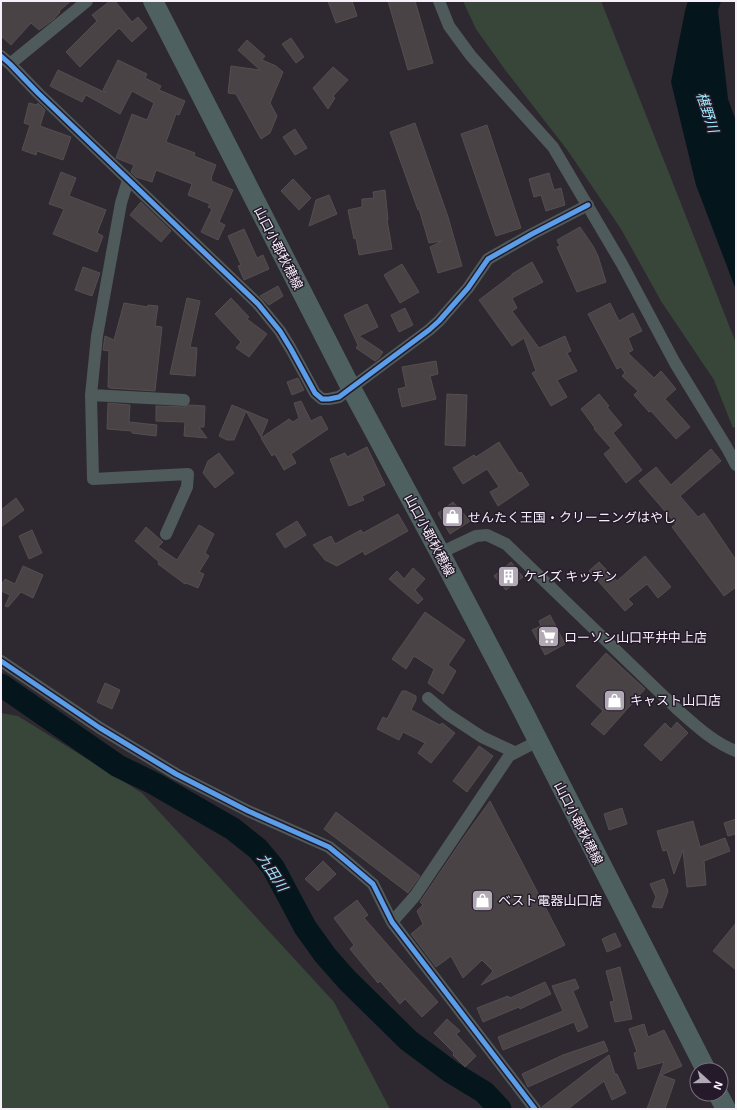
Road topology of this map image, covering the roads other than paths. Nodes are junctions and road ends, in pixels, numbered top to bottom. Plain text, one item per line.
1 (87, 1) edge
2 (153, 1) edge
3 (439, 1) edge
4 (6, 60) edge
5 (128, 180) junction
6 (588, 205) junction
7 (351, 388) junction
8 (91, 395) junction
9 (184, 400) dead end
10 (736, 465) edge
11 (166, 534) dead end
12 (440, 553) junction
13 (1, 661) edge
14 (428, 698) dead end
15 (538, 741) junction
16 (736, 751) edge
17 (514, 752) junction
18 (392, 922) junction
19 (702, 1062) edge
20 (535, 1109) edge

1 - 4 street
2 - 7 main road, 山口小郡秋穂線
3 - 6 street
4 - 5 street
5 - 7 street
5 - 8 street
6 - 7 street
6 - 10 street
7 - 12 main road, 山口小郡秋穂線
8 - 9 street
8 - 11 street
12 - 15 main road, 山口小郡秋穂線
12 - 16 street
13 - 18 street
14 - 17 street
15 - 17 street
15 - 19 main road, 山口小郡秋穂線
17 - 18 street
18 - 20 street

